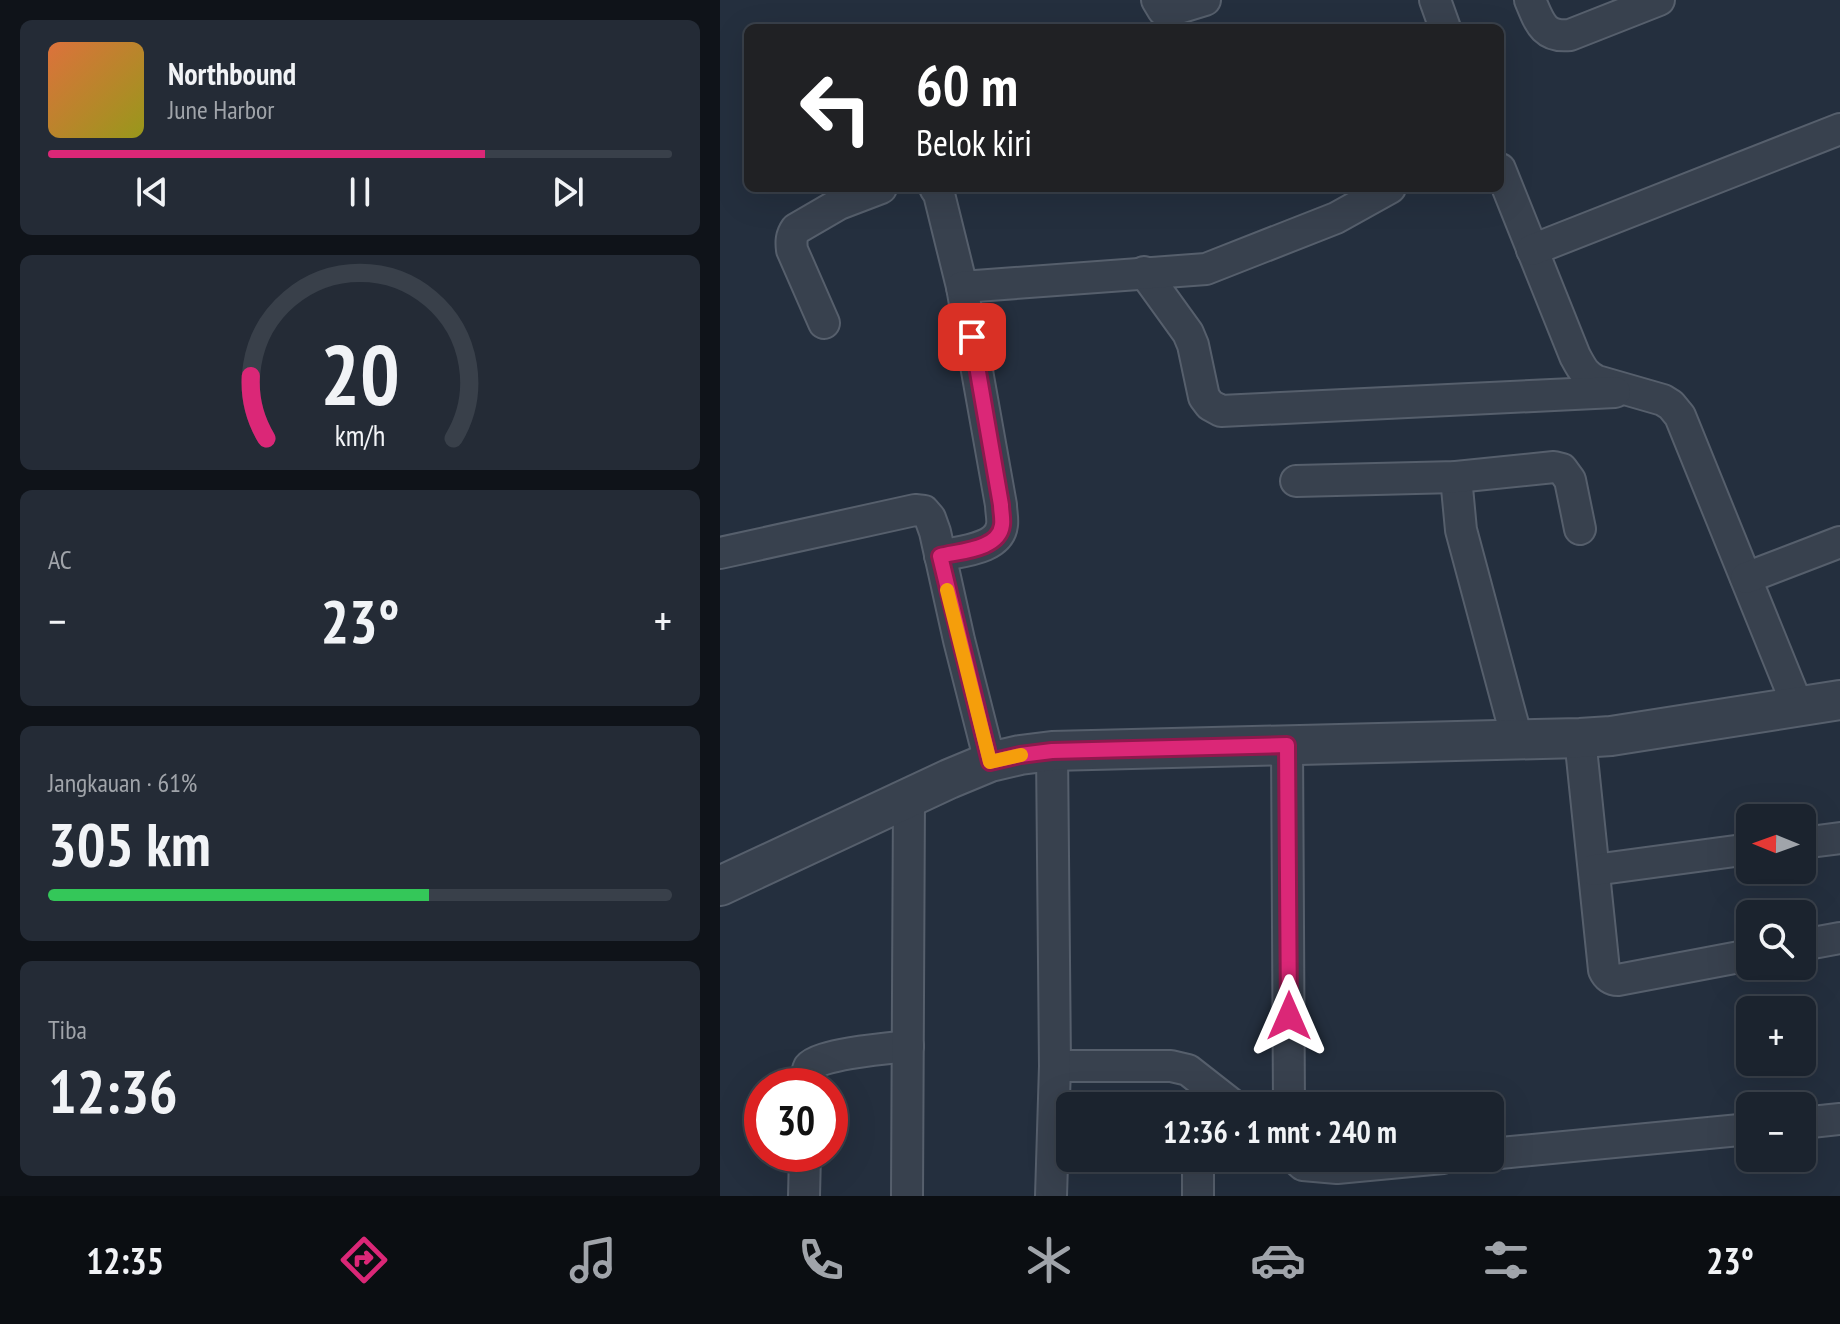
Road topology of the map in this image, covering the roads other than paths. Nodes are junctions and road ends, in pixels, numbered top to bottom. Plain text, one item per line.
1 (1157, 0) edge
2 (1205, 0) edge
3 (1435, 0) edge
4 (1530, 0) edge
5 (1659, 0) edge
6 (1444, 24) edge
7 (1840, 129) edge
8 (1504, 179) edge
9 (870, 192) edge
10 (938, 192) edge
11 (1383, 192) edge
12 (1532, 250) junction
13 (1144, 272) junction
14 (962, 287) junction
15 (824, 323) dead end
16 (1636, 391) junction
17 (1456, 477) junction
18 (1296, 481) dead end
19 (1580, 529) dead end
20 (1840, 542) edge
21 (720, 553) edge
22 (940, 556) junction
23 (1746, 578) junction
24 (1840, 700) edge
25 (1798, 707) junction
26 (1580, 738) junction
27 (1517, 739) junction
28 (1287, 745) junction
29 (1052, 751) junction
30 (990, 762) junction
31 (909, 796) junction
32 (1840, 838) edge
33 (1816, 841) edge
34 (1736, 851) edge
35 (1594, 870) junction
36 (720, 886) edge
37 (1840, 938) edge
38 (1816, 942) edge
39 (1736, 958) edge
40 (908, 1046) junction
41 (1055, 1066) junction
42 (810, 1068) edge
43 (1216, 1092) edge
44 (1289, 1092) edge
45 (1840, 1119) edge
46 (1816, 1122) edge
47 (1736, 1130) edge
48 (1504, 1153) edge
49 (805, 1172) edge
50 (1198, 1172) edge
51 (804, 1196) edge
52 (907, 1196) edge
53 (1051, 1196) edge
54 (1198, 1196) edge

1 - 2 street
3 - 6 street
4 - 5 street
7 - 12 street
8 - 12 street
9 - 15 street
10 - 14 street
11 - 13 street
12 - 16 street
13 - 14 street
13 - 16 street
14 - 22 street
16 - 23 street
17 - 18 street
17 - 19 street
17 - 27 street
20 - 23 street
21 - 22 street
22 - 30 street
23 - 25 street
24 - 25 street
25 - 26 street
26 - 27 street
26 - 35 street
27 - 28 street
28 - 29 street
28 - 44 street
29 - 30 street
29 - 41 street
30 - 31 street
31 - 36 street
31 - 40 street
32 - 33 street
34 - 35 street
35 - 39 street
37 - 38 street
40 - 42 street
40 - 52 street
41 - 43 street
41 - 53 street
45 - 46 street
47 - 48 street
49 - 51 street
50 - 54 street

